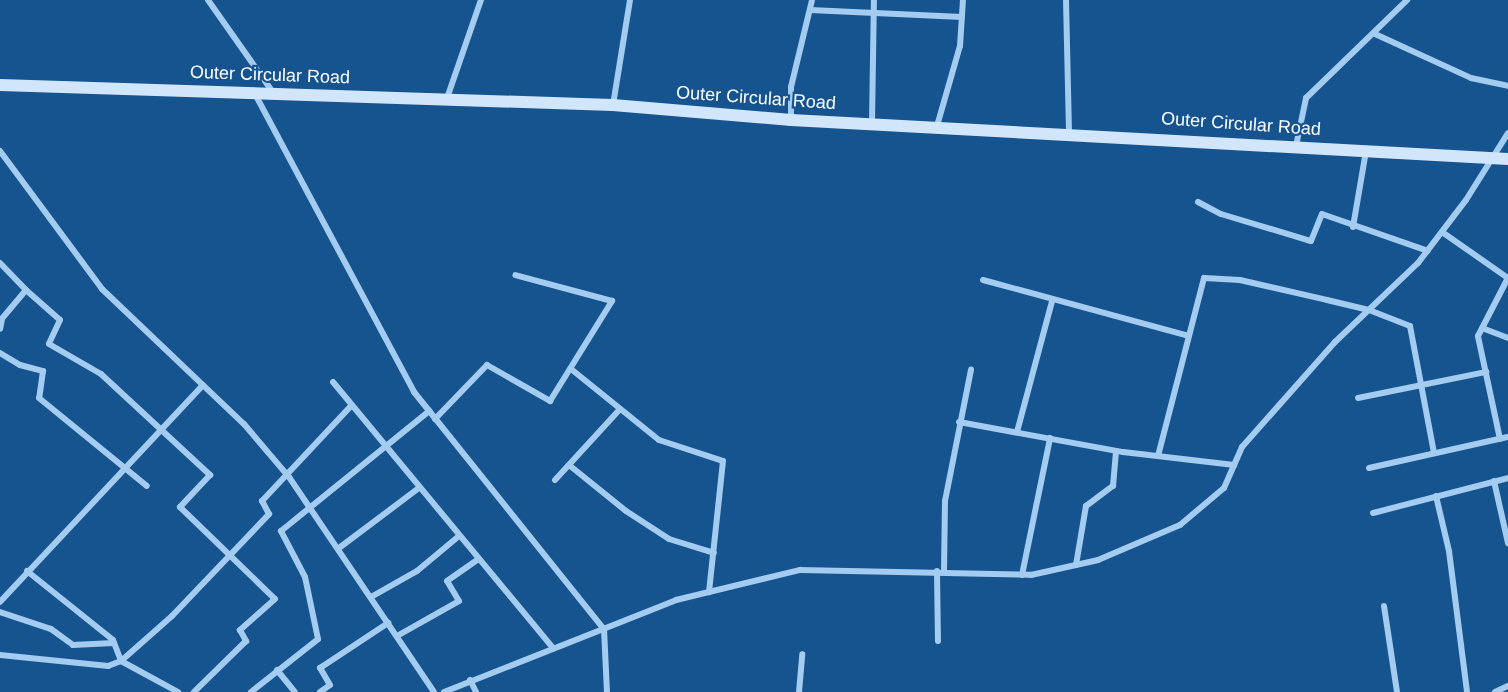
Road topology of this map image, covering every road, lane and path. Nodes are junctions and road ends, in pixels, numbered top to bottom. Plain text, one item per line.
1 (208, 0) edge
2 (481, 0) edge
3 (630, 0) edge
4 (812, 0) edge
5 (874, 0) edge
6 (963, 0) edge
7 (1066, 0) edge
8 (1407, 0) edge
9 (810, 10) junction
10 (873, 14) junction
11 (962, 17) junction
12 (1375, 33) junction
13 (0, 85) edge
14 (1508, 86) edge
15 (253, 90) junction
16 (272, 91) junction
17 (445, 101) junction
18 (613, 105) junction
19 (791, 120) junction
20 (872, 123) junction
21 (937, 126) junction
22 (1069, 132) junction
23 (1508, 133) edge
24 (1296, 146) junction
25 (1366, 150) junction
26 (0, 151) edge
27 (1493, 158) junction
28 (1508, 159) edge
29 (1198, 202) dead end
30 (1353, 227) junction
31 (1442, 232) junction
32 (1428, 251) junction
33 (0, 264) edge
34 (515, 275) dead end
35 (1508, 278) edge
36 (983, 280) dead end
37 (26, 290) junction
38 (1052, 301) junction
39 (1369, 310) junction
40 (1482, 328) junction
41 (0, 329) edge
42 (1189, 336) junction
43 (1508, 338) edge
44 (0, 353) edge
45 (571, 369) junction
46 (971, 369) dead end
47 (1486, 372) junction
48 (333, 382) dead end
49 (203, 385) junction
50 (1422, 385) junction
51 (1358, 398) dead end
52 (351, 406) junction
53 (620, 409) junction
54 (429, 411) junction
55 (435, 419) junction
56 (959, 422) junction
57 (161, 430) junction
58 (1017, 432) junction
59 (1508, 437) edge
60 (1050, 438) junction
61 (1500, 439) junction
62 (384, 445) junction
63 (1116, 451) junction
64 (1434, 453) junction
65 (1158, 456) junction
66 (569, 465) junction
67 (1234, 465) junction
68 (125, 467) junction
69 (1369, 468) dead end
70 (289, 477) junction
71 (1508, 478) edge
72 (555, 480) dead end
73 (1494, 481) junction
74 (147, 486) dead end
75 (419, 488) junction
76 (1436, 496) junction
77 (311, 505) junction
78 (1373, 513) dead end
79 (459, 536) junction
80 (1508, 543) edge
81 (339, 548) junction
82 (714, 553) junction
83 (229, 554) junction
84 (478, 558) junction
85 (1076, 565) junction
86 (27, 571) junction
87 (936, 571) junction
88 (944, 572) junction
89 (1022, 575) junction
90 (709, 592) junction
91 (371, 597) junction
92 (0, 602) edge
93 (1384, 606) dead end
94 (0, 612) edge
95 (388, 623) junction
96 (604, 629) junction
97 (397, 636) junction
98 (938, 641) dead end
99 (114, 643) junction
100 (553, 648) junction
101 (802, 654) dead end
102 (0, 655) edge
103 (121, 661) junction
104 (276, 670) junction
105 (470, 680) junction
106 (1508, 686) edge
107 (164, 689) edge
108 (178, 692) edge
109 (194, 692) edge
110 (251, 692) edge
111 (295, 692) edge
112 (320, 692) edge
113 (434, 692) edge
114 (444, 692) edge
115 (476, 692) edge
116 (607, 692) edge
117 (799, 692) edge
118 (1397, 692) edge
119 (1467, 692) edge
120 (1495, 692) edge

1 - 16 street
2 - 17 street
3 - 18 street
4 - 9 street
5 - 10 street
6 - 11 street
7 - 22 street
8 - 12 street
9 - 10 street
9 - 19 street
10 - 11 street
10 - 20 street
11 - 21 street
12 - 14 street
12 - 24 street
13 - 15 street, Outer Circular Road
15 - 16 street, Outer Circular Road
15 - 54 street
16 - 17 street, Outer Circular Road
17 - 18 street, Outer Circular Road
18 - 19 street, Outer Circular Road
19 - 20 street, Outer Circular Road
20 - 21 street, Outer Circular Road
21 - 22 street, Outer Circular Road
22 - 24 street, Outer Circular Road
23 - 27 street
24 - 25 street, Outer Circular Road
25 - 27 street, Outer Circular Road
25 - 30 street
26 - 49 street
27 - 28 street, Outer Circular Road
27 - 31 street
29 - 30 street
30 - 32 street
31 - 32 street
31 - 35 street
32 - 39 street
33 - 37 street
34 - 45 street
35 - 40 street
36 - 38 street
37 - 41 street
37 - 57 street
38 - 42 street
38 - 58 street
39 - 42 street
39 - 50 street
39 - 67 street
40 - 43 street
40 - 47 street
42 - 65 street
44 - 68 street
45 - 53 street
45 - 55 street
46 - 56 street
47 - 50 street
47 - 61 street
48 - 52 street
49 - 57 street
49 - 70 street
50 - 51 street
50 - 64 street
52 - 62 street
52 - 70 street
53 - 66 street
53 - 82 street
54 - 55 street
54 - 62 street
55 - 96 street
56 - 58 street
56 - 88 street
57 - 68 street
57 - 83 street
58 - 60 street
59 - 61 street
60 - 63 street
60 - 89 street
61 - 64 street
62 - 75 street
62 - 77 street
63 - 65 street
63 - 85 street
64 - 69 street
65 - 67 street
66 - 72 street
66 - 82 street
67 - 85 street
68 - 74 street
68 - 86 street
70 - 77 street
70 - 83 street
71 - 73 street
73 - 76 street
73 - 80 street
75 - 79 street
75 - 81 street
76 - 78 street
76 - 119 street
77 - 81 street
77 - 104 street
79 - 84 street
79 - 91 street
81 - 91 street
82 - 90 street
83 - 103 street
83 - 109 street
84 - 97 street
84 - 100 street
85 - 89 street
86 - 92 street
86 - 99 street
87 - 88 street
87 - 90 street
87 - 98 street
88 - 89 street
90 - 96 street
91 - 95 street
93 - 118 street
94 - 99 street
95 - 97 street
95 - 112 street
96 - 100 street
96 - 116 street
97 - 113 street
99 - 103 street
100 - 105 street
101 - 117 street
102 - 103 street
103 - 107 street
104 - 110 street
104 - 111 street
105 - 114 street
105 - 115 street
106 - 120 street
107 - 108 street

